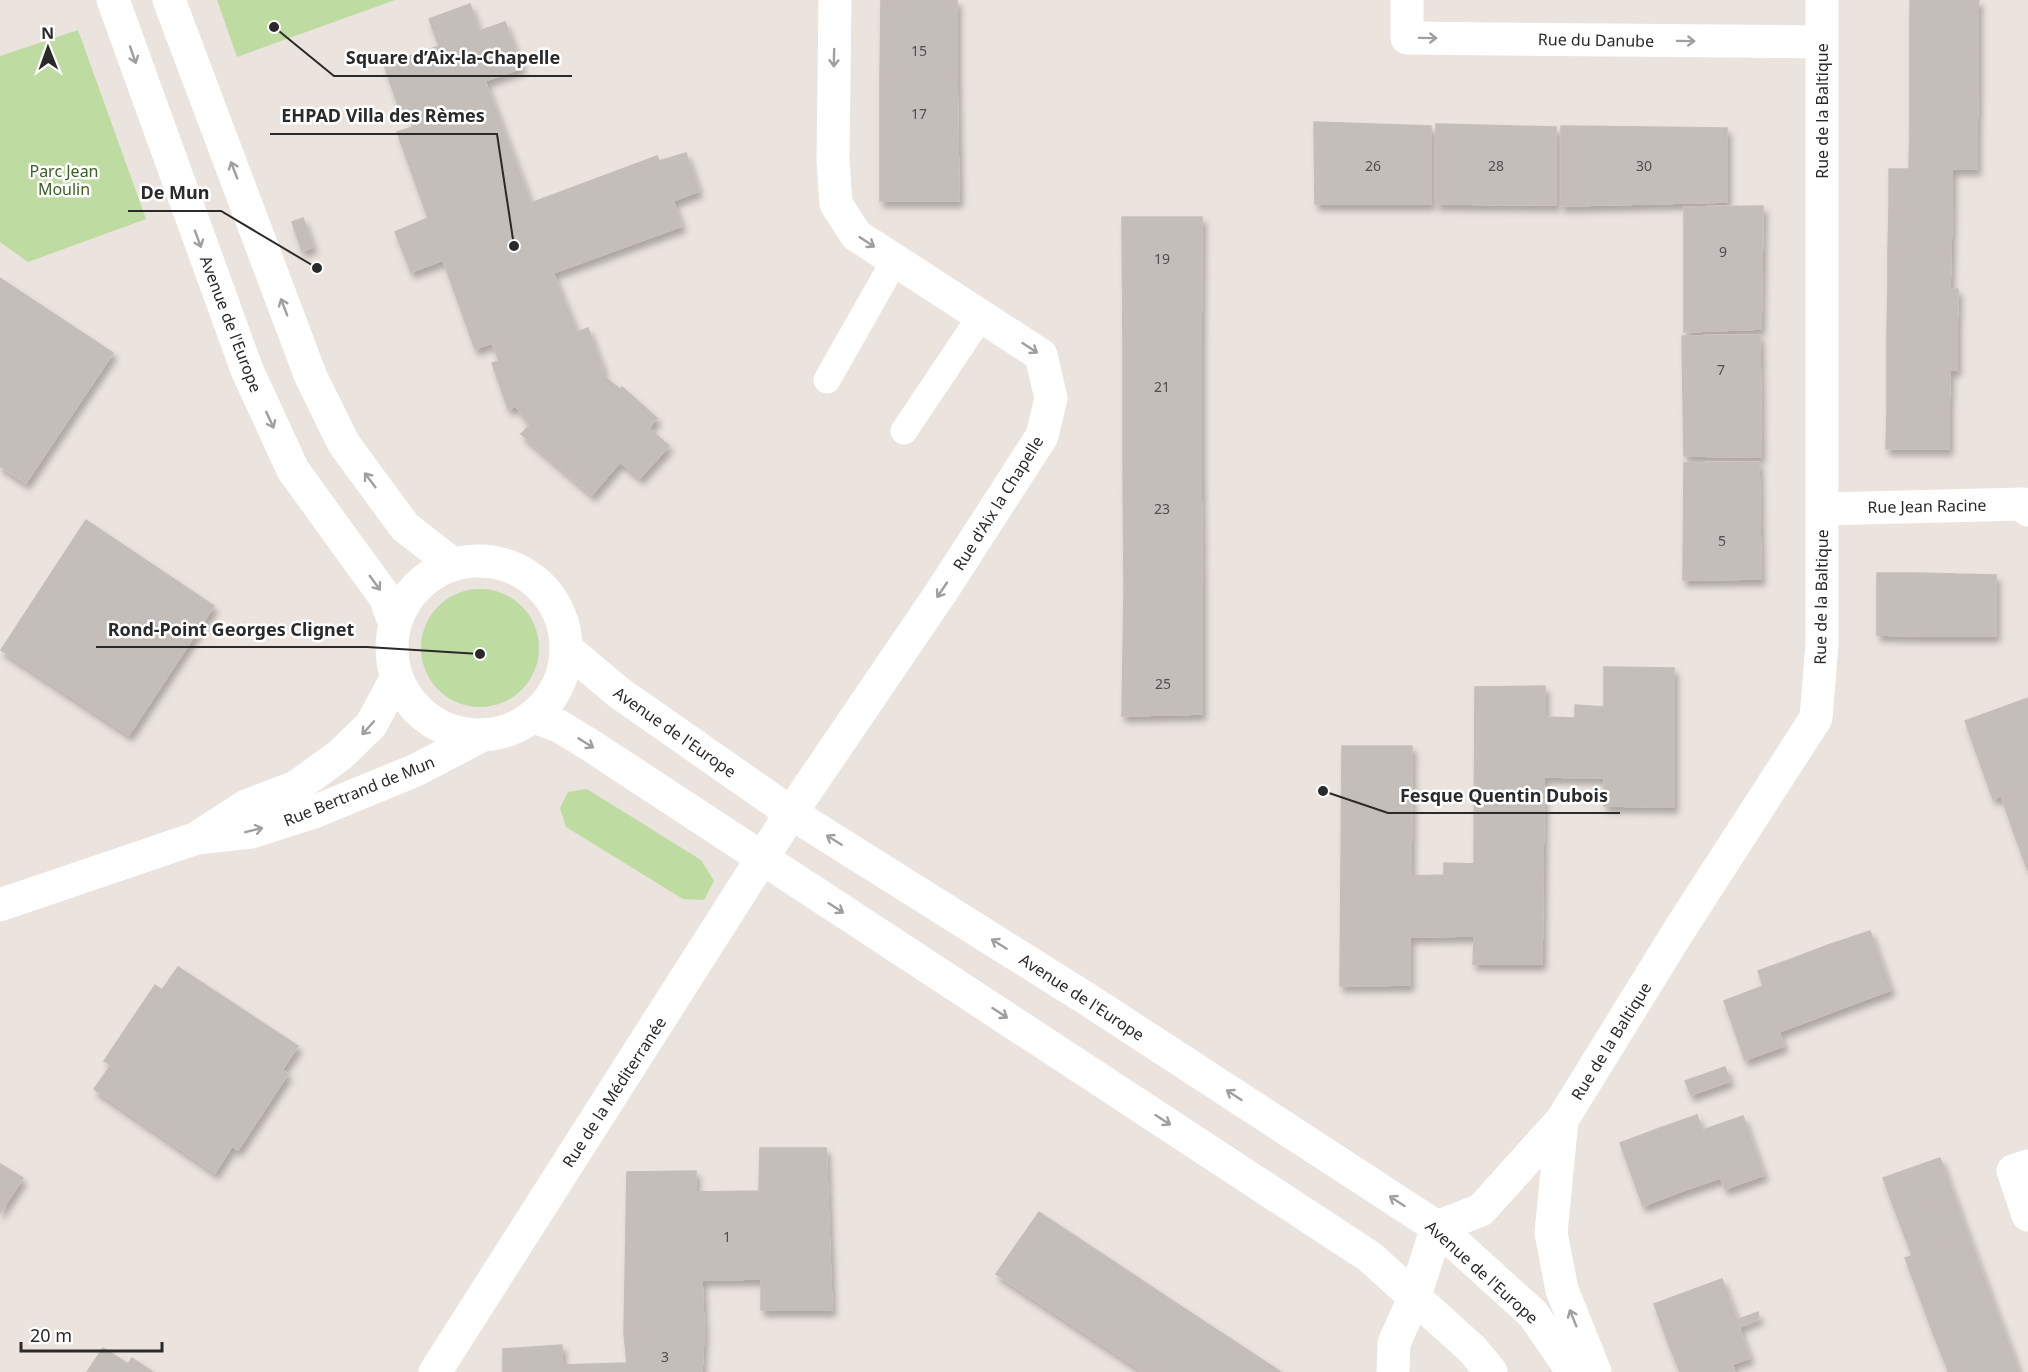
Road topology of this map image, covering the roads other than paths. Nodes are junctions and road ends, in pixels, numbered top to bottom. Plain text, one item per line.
1 (113, 0) edge
2 (169, 0) edge
3 (835, 0) edge
4 (1407, 0) edge
5 (1822, 0) edge
6 (1822, 42) junction
7 (895, 260) junction
8 (981, 316) junction
9 (827, 380) dead end
10 (904, 432) dead end
11 (1822, 509) junction
12 (2028, 510) edge
13 (454, 565) junction
14 (395, 624) junction
15 (567, 648) junction
16 (397, 677) junction
17 (534, 717) junction
18 (482, 736) junction
19 (791, 813) junction
20 (196, 838) junction
21 (761, 859) junction
22 (0, 905) edge
23 (1562, 1120) junction
24 (2028, 1166) edge
25 (2028, 1215) edge
26 (1437, 1227) junction
27 (1414, 1296) junction
28 (436, 1372) edge
29 (1393, 1372) edge
30 (1491, 1372) edge
31 (1573, 1372) edge
32 (1595, 1372) edge

1 -> 14 street, Avenue de l'Europe
13 -> 2 street
3 -> 7 street, Rue d'Aix la Chapelle
4 -> 6 street, Rue du Danube
5 - 6 street, Rue de la Baltique
6 - 11 street, Rue de la Baltique
7 - 8 street, Rue d'Aix la Chapelle
7 - 9 lane
8 - 10 lane
8 -> 19 street, Rue d'Aix la Chapelle
11 - 12 street, Rue Jean Racine
11 - 23 street, Rue de la Baltique
13 - 14 street
13 - 15 street
14 - 16 street
15 - 17 street
15 - 19 street, Avenue de l'Europe
16 - 18 street
16 -> 20 street, Rue Bertrand de Mun
17 - 18 street
17 -> 21 street
20 -> 18 street, Rue Bertrand de Mun
19 - 21 street, Rue de la Méditerranée
26 -> 19 street, Avenue de l'Europe
20 - 22 street, Rue Bertrand de Mun
21 -> 27 street
21 - 28 street, Rue de la Méditerranée
23 - 26 street, Rue de la Baltique
32 -> 23 street, Rue de la Baltique
24 - 25 street
26 - 27 street
26 - 31 street, Avenue de l'Europe
27 - 29 street
27 - 30 street

